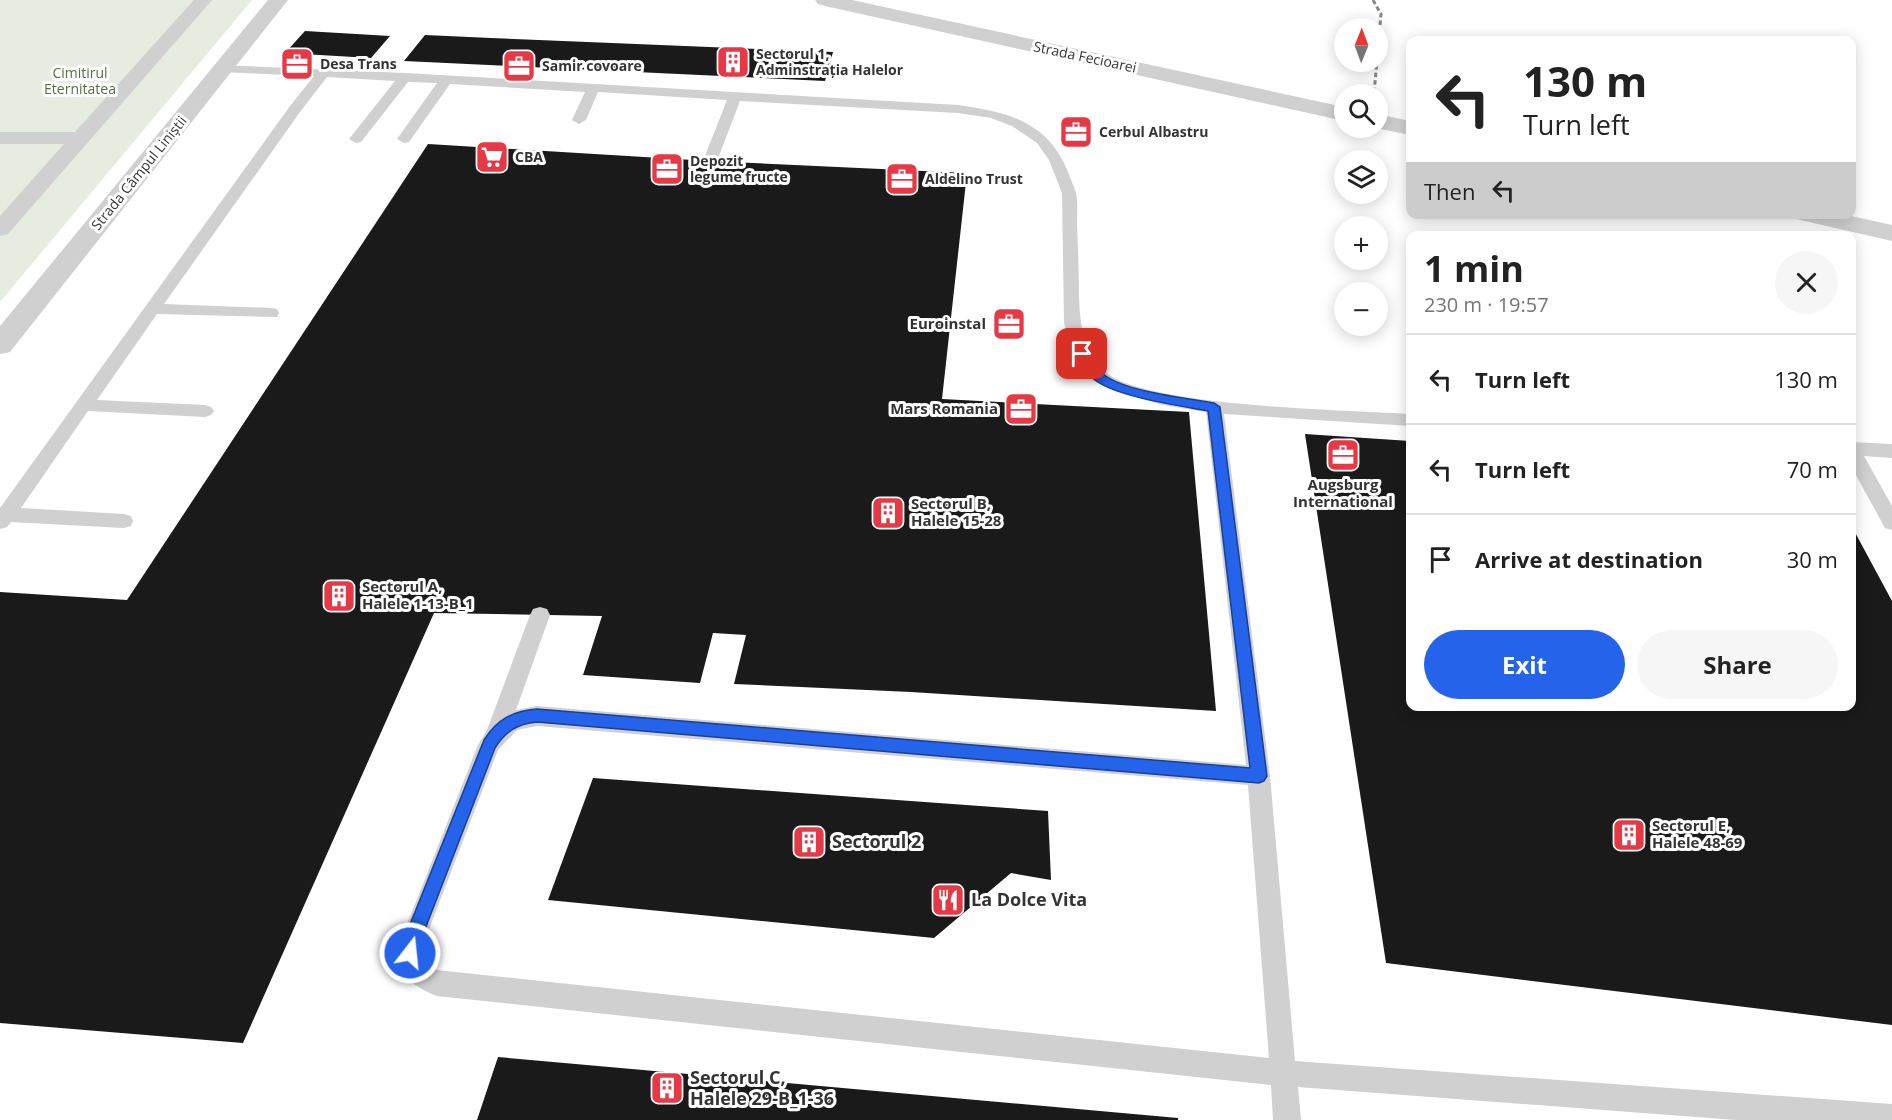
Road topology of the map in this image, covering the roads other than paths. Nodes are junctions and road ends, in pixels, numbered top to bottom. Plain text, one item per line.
1 (203, 0) edge
2 (278, 0) edge
3 (825, 0) edge
4 (222, 69) junction
5 (324, 73) junction
6 (405, 77) junction
7 (446, 80) junction
8 (593, 88) junction
9 (735, 97) junction
10 (1334, 112) edge
11 (579, 120) dead end
12 (1388, 123) edge
13 (1406, 127) edge
14 (0, 138) edge
15 (81, 138) junction
16 (404, 139) dead end
17 (356, 140) dead end
18 (710, 161) dead end
19 (1828, 219) edge
20 (0, 229) edge
21 (1892, 233) edge
22 (152, 309) junction
23 (271, 312) dead end
24 (0, 345) edge
25 (83, 405) junction
26 (1214, 407) junction
27 (205, 411) dead end
28 (1406, 420) edge
29 (1856, 449) edge
30 (1892, 451) edge
31 (1856, 458) edge
32 (3, 518) edge
33 (124, 521) dead end
34 (1892, 523) edge
35 (540, 615) dead end
36 (497, 732) junction
37 (1259, 776) junction
38 (1282, 1072) junction
39 (1892, 1118) edge
40 (1287, 1120) edge

1 - 15 street
2 - 4 street, Strada Câmpul Liniștii
3 - 10 street, Strada Fecioarei
4 - 5 lane
4 - 24 street, Strada Câmpul Liniștii
5 - 6 lane
5 - 22 lane
6 - 7 lane
6 - 17 lane
7 - 8 lane
7 - 16 lane
8 - 9 lane
8 - 11 lane
9 - 18 lane
9 - 26 lane
12 - 13 street
14 - 15 street
15 - 20 street
19 - 21 street
22 - 23 lane
22 - 25 lane
25 - 27 lane
25 - 32 lane
26 - 28 lane
26 - 37 lane
29 - 30 lane
31 - 34 lane
32 - 33 lane
35 - 36 lane
36 - 37 lane
36 - 38 lane
37 - 38 lane
38 - 39 lane
38 - 40 lane

